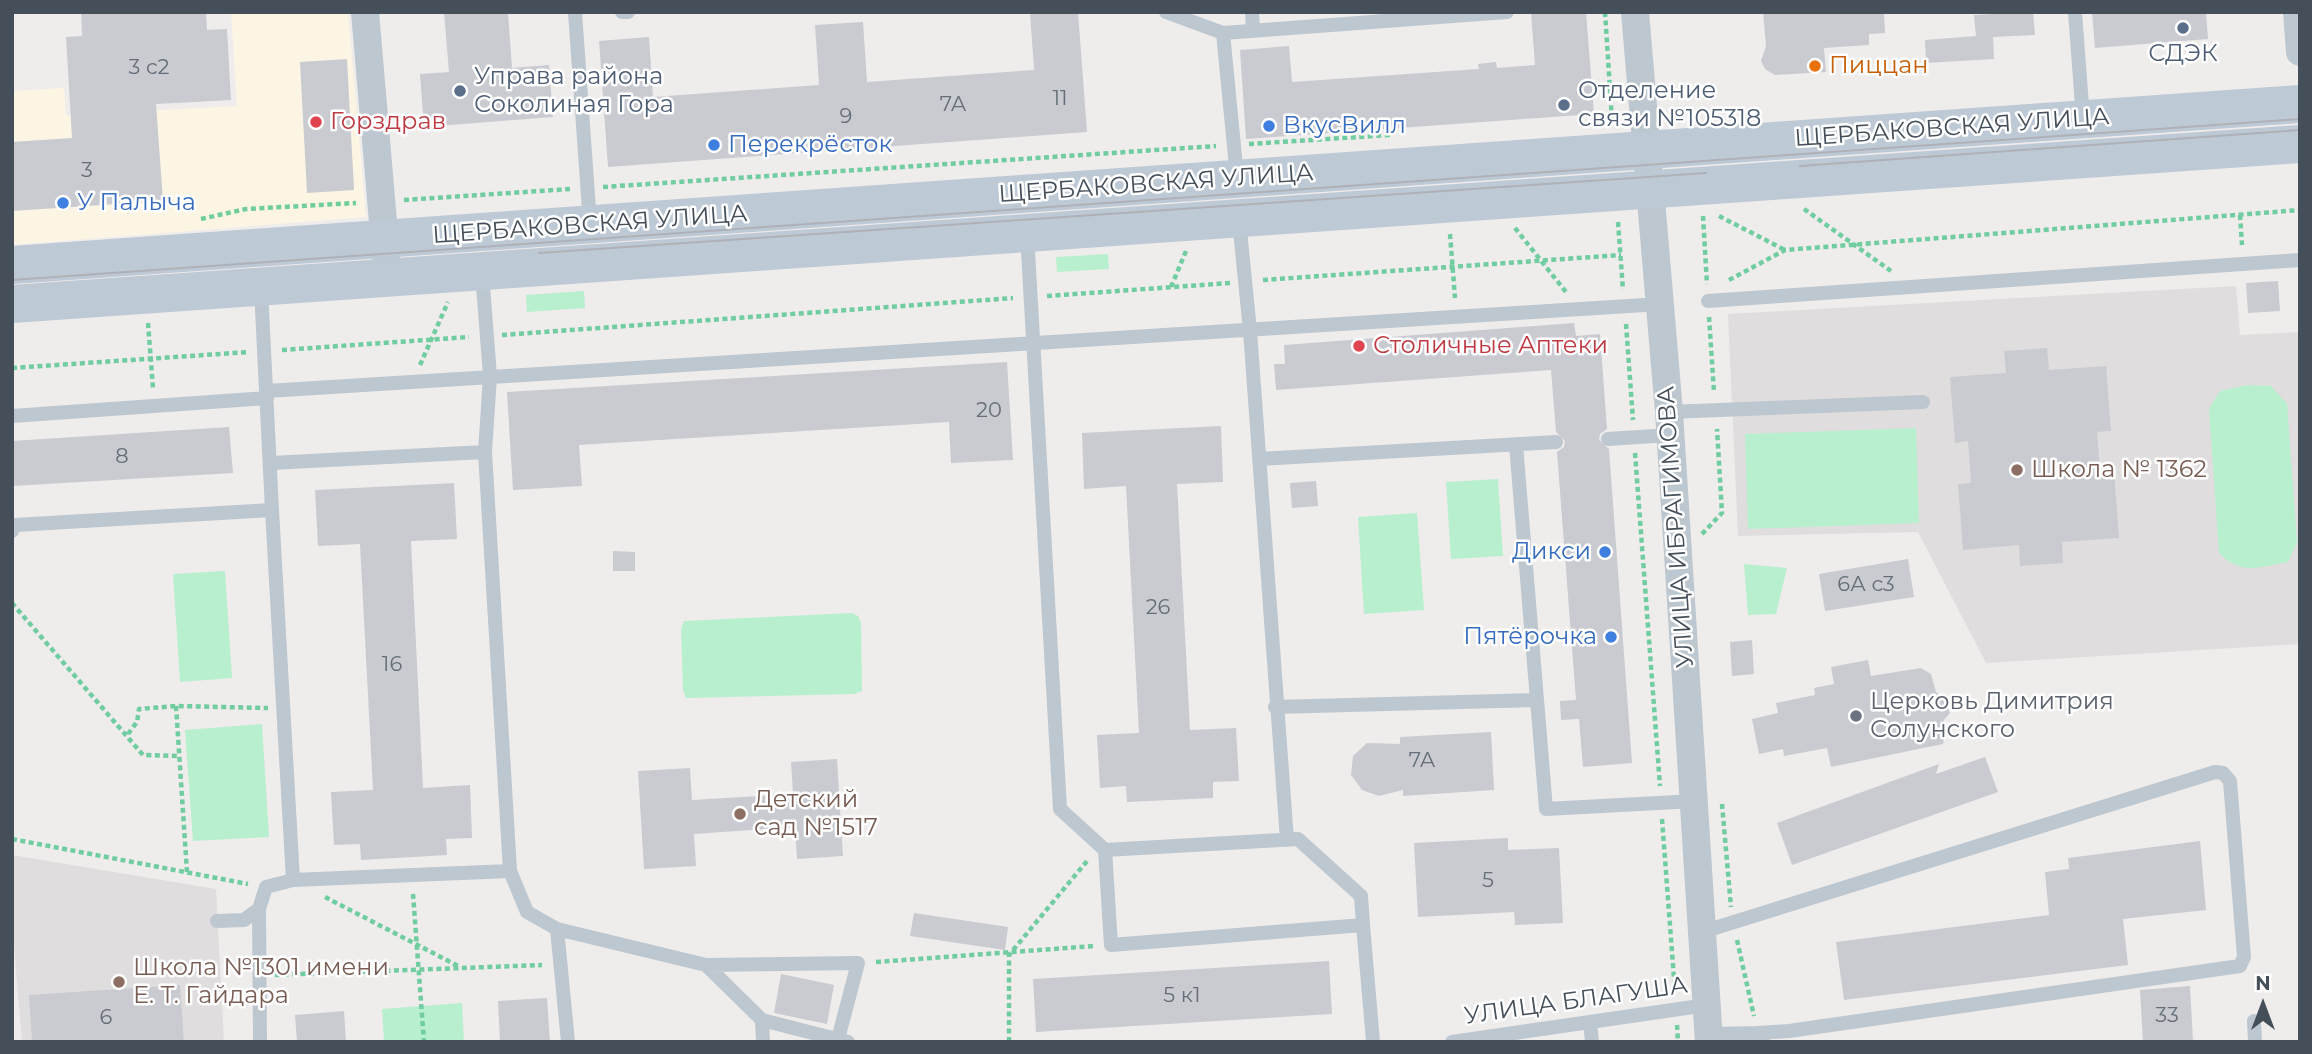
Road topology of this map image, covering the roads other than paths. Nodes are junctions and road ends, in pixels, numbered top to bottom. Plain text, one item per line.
1 (365, 12) edge
2 (575, 12) edge
3 (622, 12) edge
4 (628, 12) edge
5 (1166, 12) edge
6 (1251, 12) edge
7 (1507, 12) edge
8 (1635, 12) edge
9 (2075, 12) edge
10 (2297, 12) edge
11 (1253, 31) junction
12 (1223, 33) junction
13 (2300, 52) edge
14 (2300, 104) edge
15 (2083, 118) junction
16 (2300, 144) edge
17 (1645, 149) junction
18 (1235, 162) junction
19 (1652, 188) junction
20 (1238, 217) junction
21 (590, 227) junction
22 (1027, 232) junction
23 (385, 239) junction
24 (2300, 260) edge
25 (12, 265) edge
26 (388, 278) junction
27 (467, 282) junction
28 (260, 287) junction
29 (1708, 301) road end
30 (12, 304) edge
31 (1661, 304) junction
32 (1250, 331) junction
33 (1036, 342) junction
34 (490, 376) junction
35 (267, 394) junction
36 (1923, 402) dead end
37 (12, 416) edge
38 (1670, 424) junction
39 (1608, 439) dead end
40 (1556, 442) dead end
41 (1516, 444) junction
42 (485, 452) junction
43 (1259, 459) junction
44 (271, 463) junction
45 (272, 510) junction
46 (12, 531) edge
47 (1537, 700) junction
48 (1275, 708) junction
49 (1708, 802) junction
50 (1287, 840) junction
51 (1102, 848) junction
52 (510, 871) junction
53 (293, 880) junction
54 (259, 909) junction
55 (218, 921) dead end
56 (1363, 925) junction
57 (557, 929) junction
58 (1702, 933) junction
59 (706, 965) junction
60 (1707, 1005) junction
61 (762, 1020) junction
62 (2254, 1021) dead end
63 (1590, 1022) junction
64 (1761, 1037) edge
65 (1709, 1038) edge
66 (843, 1041) edge
67 (260, 1042) edge
68 (568, 1042) edge
69 (763, 1042) edge
70 (1373, 1042) edge
71 (1452, 1042) edge
72 (1592, 1042) edge
73 (2255, 1042) edge

1 - 23 street
2 - 21 lane
3 - 4 lane
5 - 12 lane
6 - 11 lane
7 - 11 lane
8 - 17 street, УЛИЦА ИБРАГИМОВА
9 - 15 lane
10 - 13 street
11 - 12 lane
12 - 18 lane
14 - 15 main road, ЩЕРБАКОВСКАЯ УЛИЦА
15 - 17 main road, ЩЕРБАКОВСКАЯ УЛИЦА
16 - 19 main road, ЩЕРБАКОВСКАЯ УЛИЦА
17 - 18 main road, ЩЕРБАКОВСКАЯ УЛИЦА
17 - 19 street, УЛИЦА ИБРАГИМОВА
18 - 21 main road, ЩЕРБАКОВСКАЯ УЛИЦА
19 - 20 main road, ЩЕРБАКОВСКАЯ УЛИЦА
19 - 31 street, УЛИЦА ИБРАГИМОВА
20 - 22 main road, ЩЕРБАКОВСКАЯ УЛИЦА
20 - 32 lane
21 - 23 main road, ЩЕРБАКОВСКАЯ УЛИЦА
22 - 27 main road, ЩЕРБАКОВСКАЯ УЛИЦА
22 - 33 lane
23 - 25 main road, ЩЕРБАКОВСКАЯ УЛИЦА
23 - 26 street
24 - 29 lane
26 - 27 main road, ЩЕРБАКОВСКАЯ УЛИЦА
26 - 28 main road, ЩЕРБАКОВСКАЯ УЛИЦА
27 - 34 lane
28 - 30 main road, ЩЕРБАКОВСКАЯ УЛИЦА
28 - 35 lane
31 - 32 lane
31 - 38 street, УЛИЦА ИБРАГИМОВА
32 - 33 lane
32 - 43 lane
33 - 34 lane
33 - 51 lane
34 - 35 lane
34 - 42 lane
35 - 37 lane
35 - 44 lane
36 - 38 lane
38 - 39 lane
38 - 49 street, УЛИЦА ИБРАГИМОВА
40 - 41 lane
41 - 43 lane
41 - 47 lane
42 - 44 lane
42 - 52 lane
43 - 48 lane
44 - 45 lane
45 - 46 lane
45 - 53 lane
47 - 48 lane
47 - 49 lane
48 - 50 lane
49 - 58 street, УЛИЦА ИБРАГИМОВА
50 - 51 lane
50 - 56 lane
51 - 56 lane
52 - 53 lane
52 - 57 lane
53 - 54 lane
54 - 55 lane
54 - 67 lane
56 - 70 lane
57 - 59 lane
57 - 68 lane
58 - 60 street, УЛИЦА ИБРАГИМОВА
58 - 64 lane
59 - 61 lane
59 - 66 lane
60 - 63 lane, УЛИЦА БЛАГУША
60 - 65 street, УЛИЦА ИБРАГИМОВА
61 - 66 lane
61 - 69 lane
62 - 73 lane
63 - 71 lane, УЛИЦА БЛАГУША
63 - 72 lane
64 - 65 lane

